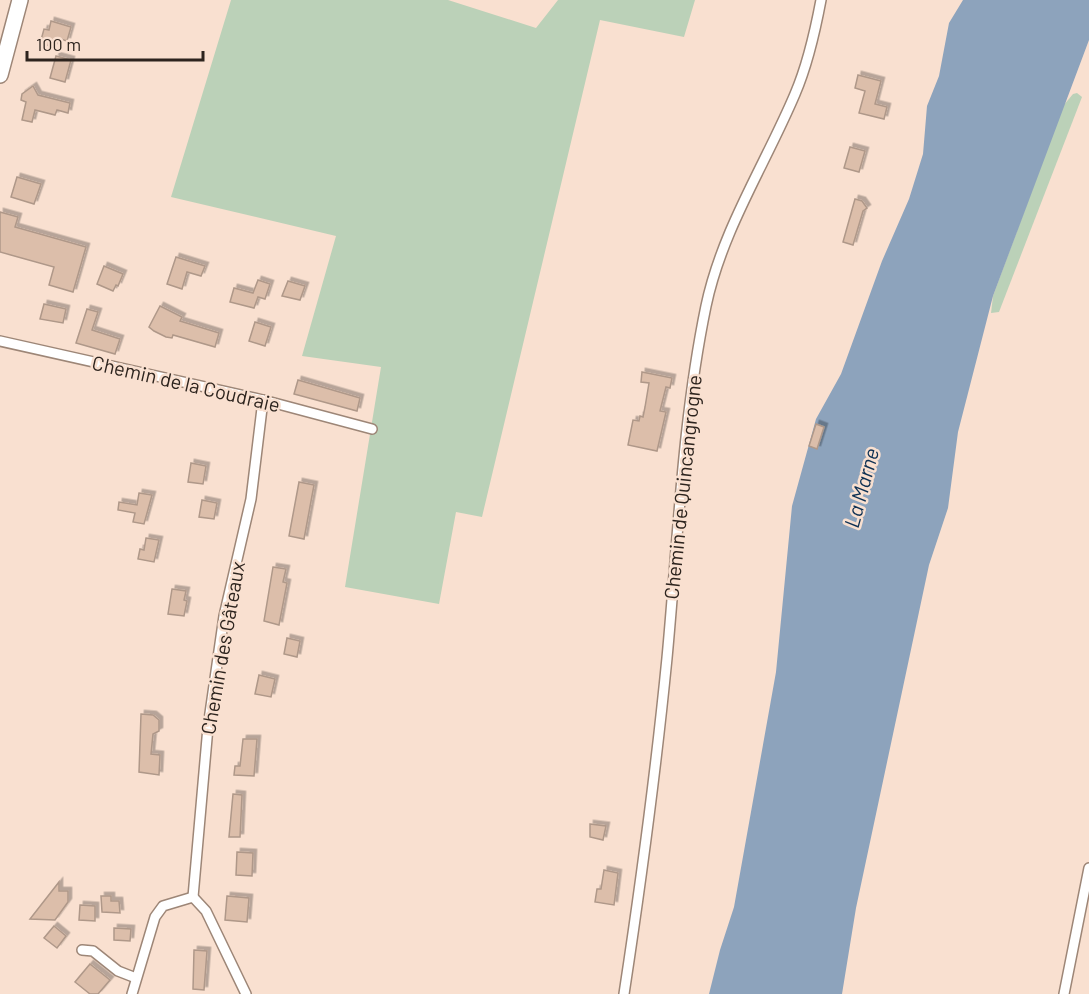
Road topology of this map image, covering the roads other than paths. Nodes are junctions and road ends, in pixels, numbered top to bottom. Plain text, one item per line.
1 (20, 0) edge
2 (821, 0) edge
3 (0, 75) edge
4 (0, 341) edge
5 (263, 400) junction
6 (372, 429) dead end
7 (1089, 868) edge
8 (193, 897) junction
9 (82, 950) dead end
10 (136, 978) junction
11 (132, 994) edge
12 (246, 994) edge
13 (624, 994) edge
14 (1064, 994) edge

1 - 3 main road
2 - 13 street, Chemin de Quincangrogne
4 - 5 street, Chemin de la Coudraie
5 - 6 street, Chemin de la Coudraie
5 - 8 street, Chemin des Gâteaux
7 - 14 street
8 - 10 street
8 - 12 street
9 - 10 street
10 - 11 street

